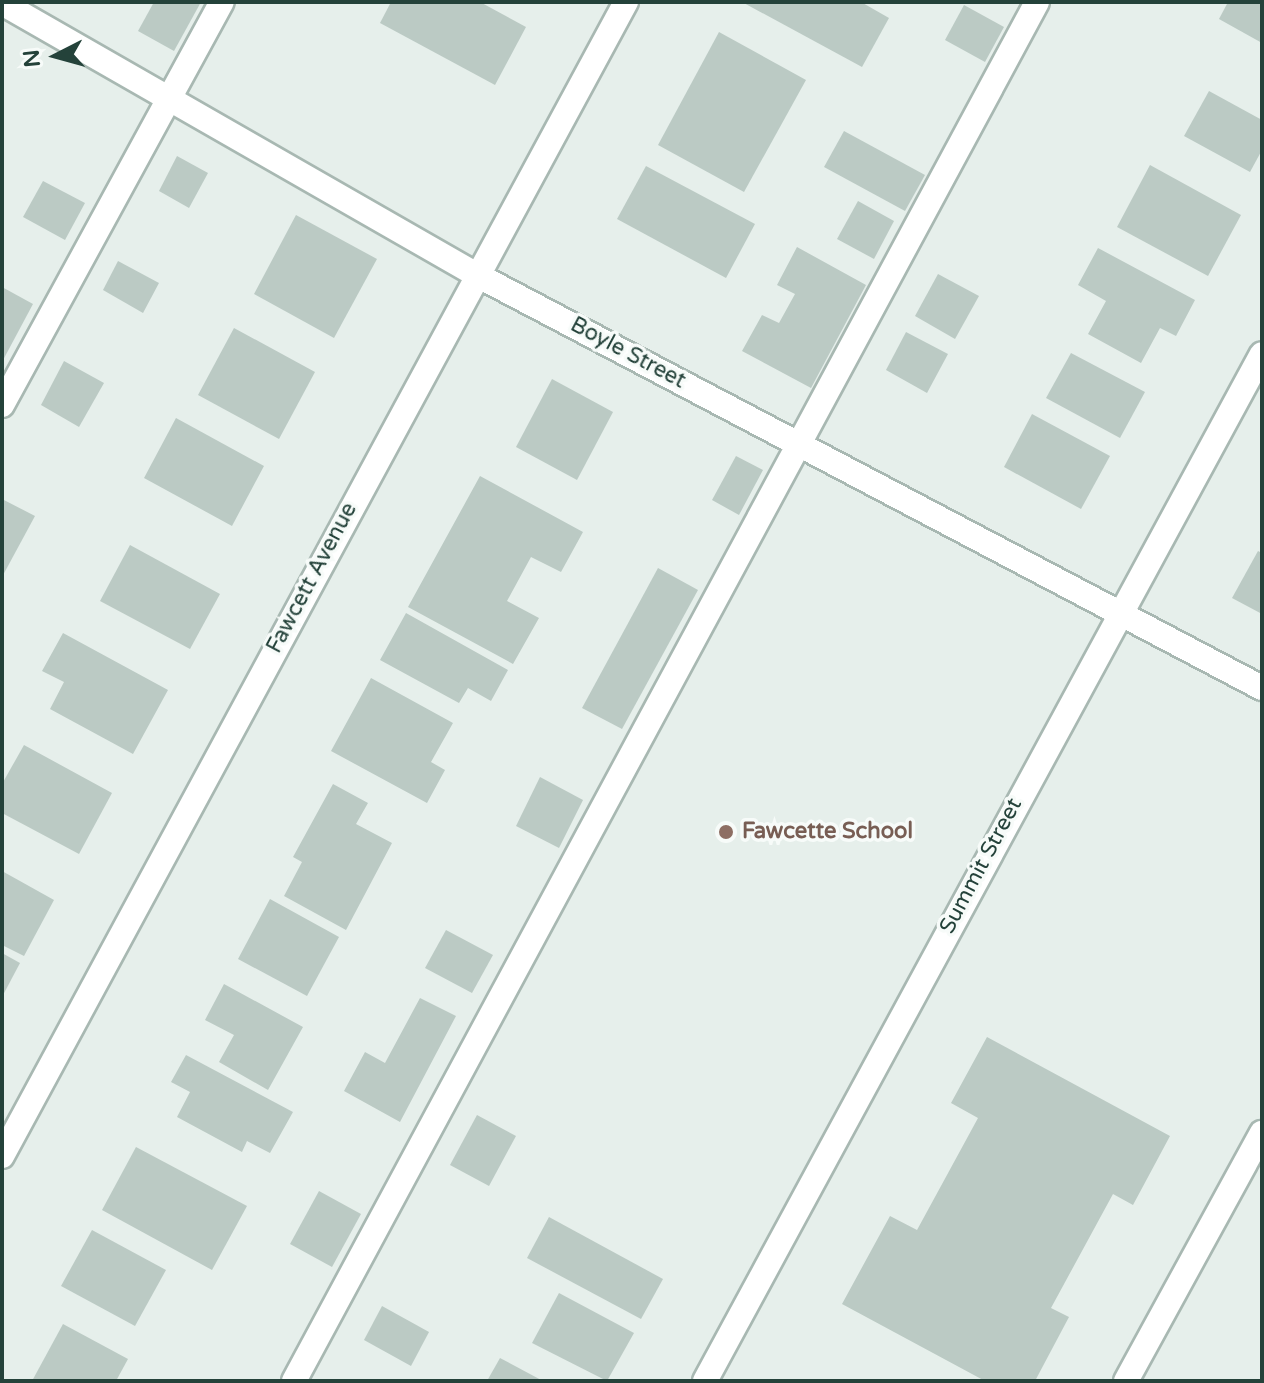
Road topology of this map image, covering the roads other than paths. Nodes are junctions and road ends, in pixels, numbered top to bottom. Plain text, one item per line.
1 (222, 2) edge
2 (626, 2) edge
3 (1037, 2) edge
4 (2, 3) edge
5 (168, 99) junction
6 (475, 274) junction
7 (1262, 354) edge
8 (2, 405) edge
9 (799, 443) junction
10 (1119, 609) junction
11 (1262, 688) edge
12 (1262, 1133) edge
13 (2, 1156) edge
14 (294, 1381) edge
15 (705, 1381) edge
16 (1126, 1381) edge

1 - 5 street
2 - 6 street, Fawcett Avenue
3 - 9 street
4 - 5 street, Boyle Street
5 - 6 street, Boyle Street
5 - 8 street
6 - 9 street, Boyle Street
6 - 13 street, Fawcett Avenue
7 - 10 street, Summit Street
9 - 10 street, Boyle Street
9 - 14 street
10 - 11 street, Boyle Street
10 - 15 street, Summit Street
12 - 16 street

